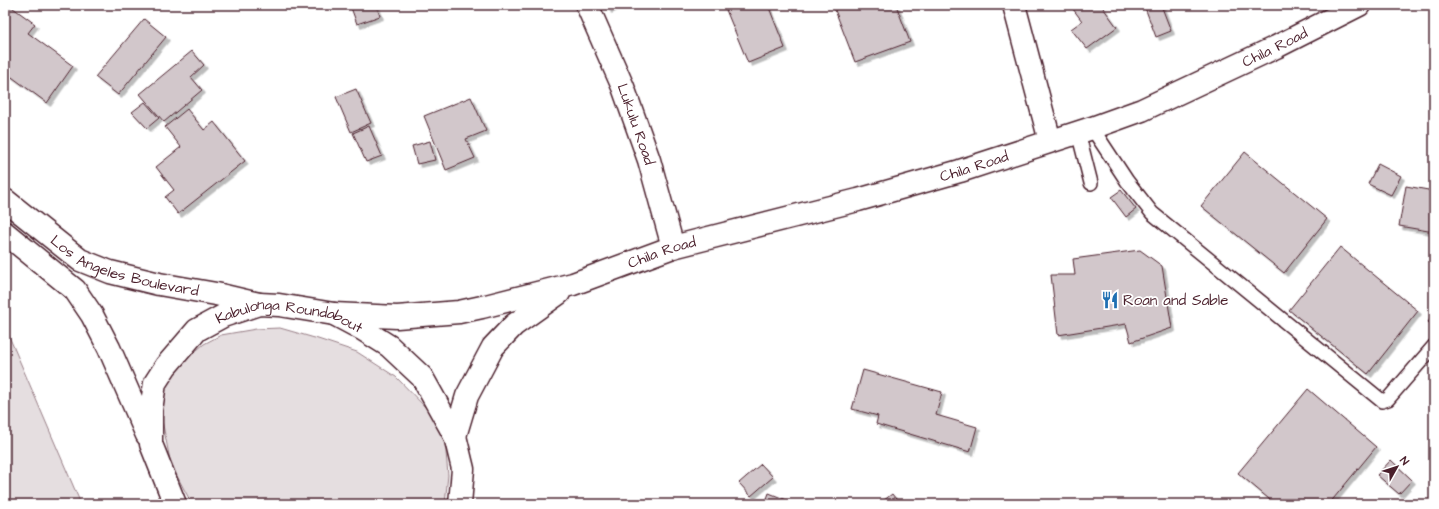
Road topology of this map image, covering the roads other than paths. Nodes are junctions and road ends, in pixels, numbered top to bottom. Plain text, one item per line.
1 (587, 5) edge
2 (1014, 5) edge
3 (1359, 5) edge
4 (1085, 130) junction
5 (1050, 141) junction
6 (1091, 183) dead end
7 (5, 200) edge
8 (5, 233) edge
9 (673, 247) junction
10 (573, 284) junction
11 (259, 304) junction
12 (334, 314) junction
13 (1434, 346) edge
14 (455, 436) junction
15 (151, 444) junction
16 (463, 469) junction
17 (174, 504) edge
18 (460, 504) edge
19 (475, 504) edge

1 - 9 street, Lukulu Road
2 - 5 street
3 - 4 street, Chila Road
4 - 5 street, Chila Road
4 - 6 lane
4 - 13 lane
5 - 9 street, Chila Road
7 - 11 street, Los Angeles Boulevard
8 - 15 street, Los Angeles Boulevard
9 - 10 street, Chila Road
10 - 12 street, Chila Road
10 - 14 street, Chila Road
11 - 12 street, Kabulonga Roundabout
11 - 15 street, Kabulonga Roundabout
12 - 14 street, Kabulonga Roundabout
14 - 16 street, Kabulonga Roundabout
15 - 17 street, Kabulonga Roundabout
16 - 18 street, Kabulonga Roundabout
16 - 19 street

